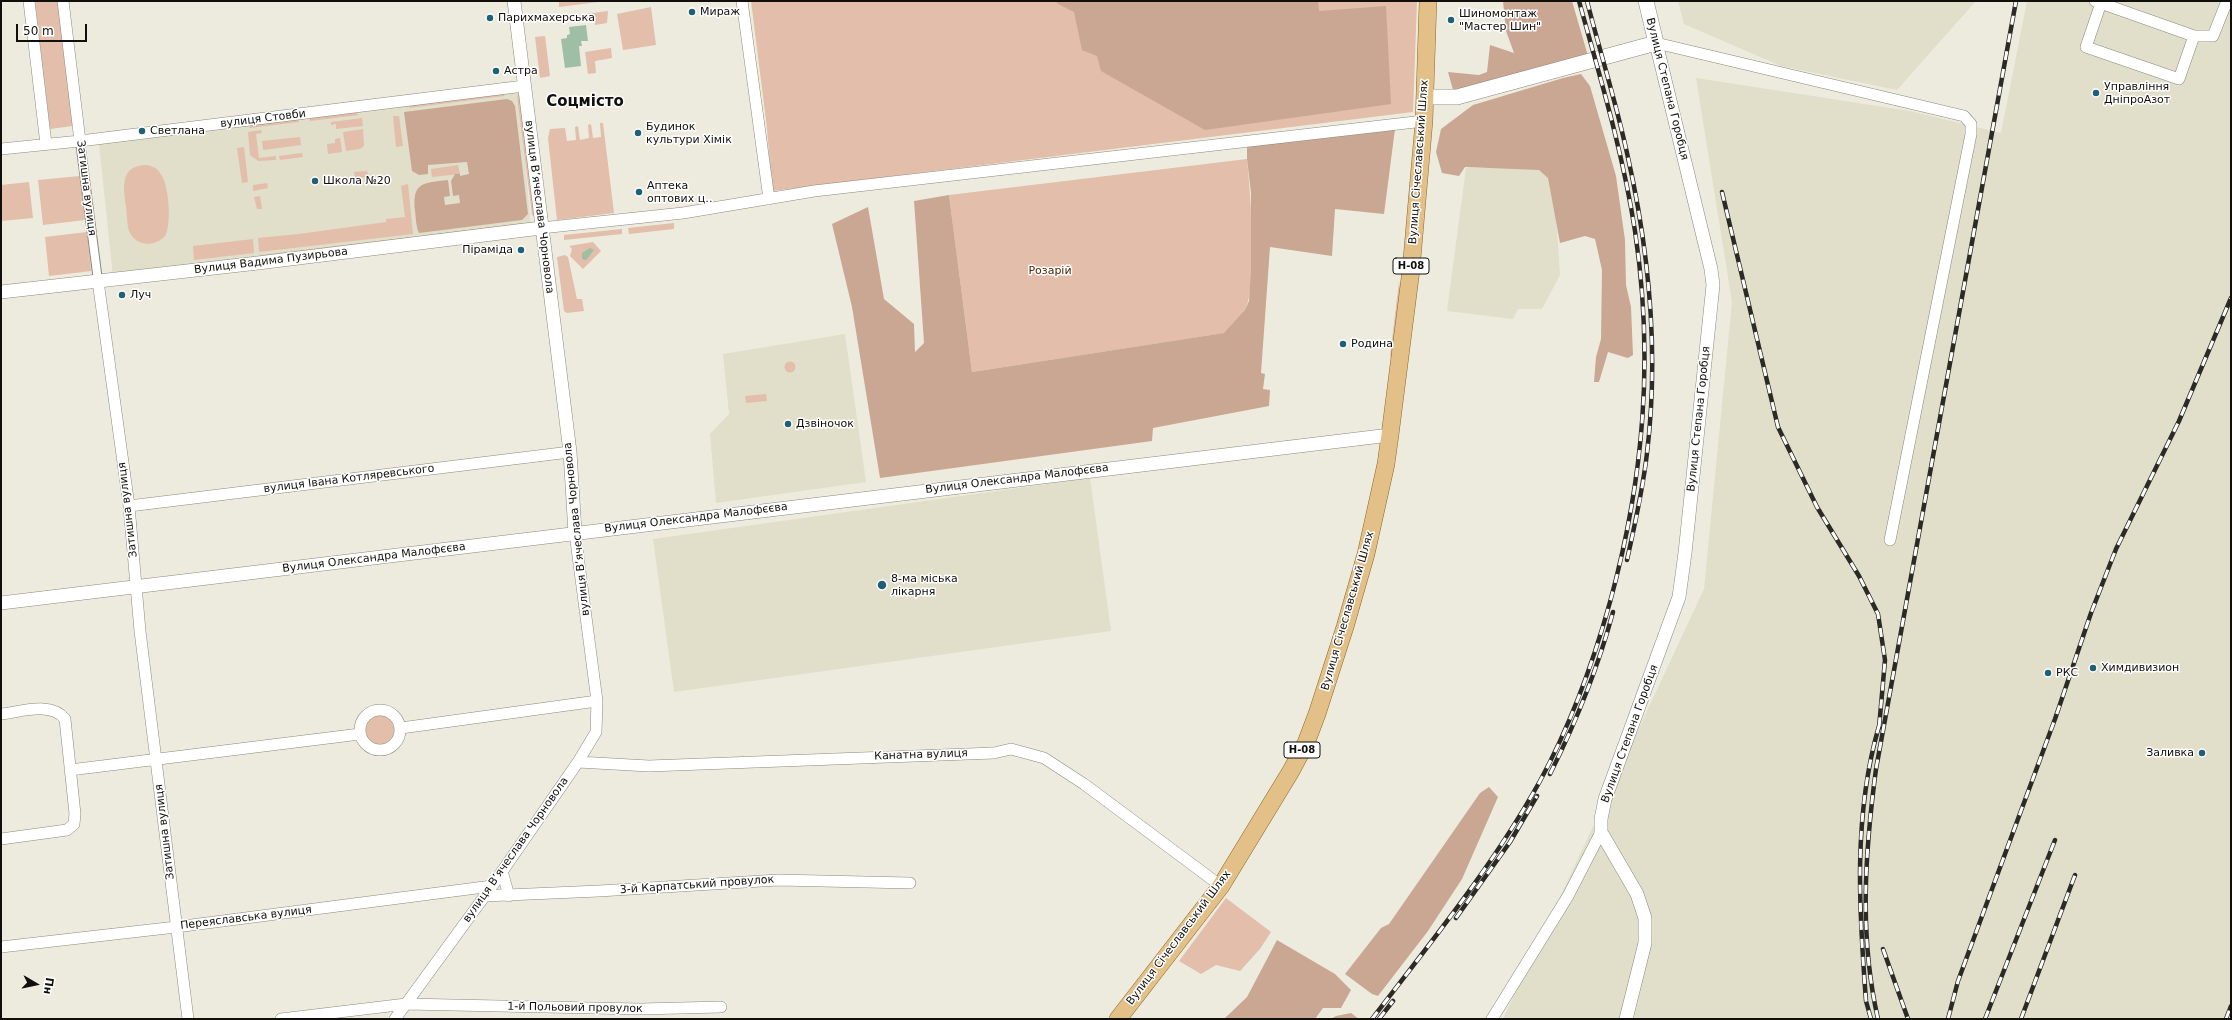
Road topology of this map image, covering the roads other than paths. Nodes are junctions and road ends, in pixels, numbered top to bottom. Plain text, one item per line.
1 (29, 1) edge
2 (63, 1) edge
3 (514, 1) edge
4 (742, 1) edge
5 (1428, 1) edge
6 (1646, 1) edge
7 (2227, 1) edge
8 (2098, 2) edge
9 (2194, 36) junction
10 (1656, 43) junction
11 (524, 86) junction
12 (1425, 97) junction
13 (1424, 120) junction
14 (80, 142) junction
15 (46, 144) junction
16 (1, 149) edge
17 (769, 199) junction
18 (541, 228) junction
19 (98, 281) junction
20 (1, 292) edge
21 (1390, 435) junction
22 (570, 452) junction
23 (129, 506) junction
24 (575, 533) junction
25 (1890, 540) dead end
26 (137, 587) junction
27 (1, 603) edge
28 (597, 700) junction
29 (1, 714) edge
30 (400, 728) junction
31 (360, 734) junction
32 (157, 758) junction
33 (578, 762) junction
34 (70, 770) junction
35 (1601, 832) junction
36 (1, 838) edge
37 (502, 871) junction
38 (910, 883) dead end
39 (492, 886) junction
40 (1221, 886) junction
41 (484, 896) junction
42 (509, 896) junction
43 (176, 927) junction
44 (1, 947) edge
45 (406, 1004) junction
46 (721, 1007) dead end
47 (188, 1019) edge
48 (280, 1019) edge
49 (395, 1019) edge
50 (1118, 1019) edge
51 (1492, 1019) edge
52 (1626, 1019) edge

1 - 15 street
2 - 14 street, Затишна вулиця
3 - 11 street, вулиця Вʼячеслава Чорновола
4 - 17 street
5 - 12 main road, Вулиця Січеславський Шлях / Н-08
6 - 10 main road, Вулиця Степана Горобця
7 - 9 street
8 - 9 street
8 - 9 street
10 - 12 main road
10 - 25 street
10 - 35 street, Вулиця Степана Горобця
11 - 14 street, вулиця Стовби
11 - 18 street, вулиця Вʼячеслава Чорновола
12 - 13 main road, Вулиця Січеславський Шлях / Н-08
13 - 17 street
13 - 21 main road, Вулиця Січеславський Шлях / Н-08
14 - 15 street, вулиця Стовби
14 - 19 street, Затишна вулиця
15 - 16 street, вулиця Стовби
17 - 18 street
18 - 19 street, Вулиця Вадима Пузирьова
18 - 22 street, вулиця Вʼячеслава Чорновола
19 - 20 street, Вулиця Вадима Пузирьова
19 - 23 street, Затишна вулиця
21 - 24 street, Вулиця Олександра Малофєєва
21 - 40 main road, Вулиця Січеславський Шлях / Н-08
22 - 23 street, вулиця Івана Котляревського
22 - 24 street, вулиця Вʼячеслава Чорновола
23 - 26 street, Затишна вулиця
24 - 26 street, Вулиця Олександра Малофєєва
24 - 28 street, вулиця Вʼячеслава Чорновола
26 - 27 street, Вулиця Олександра Малофєєва
26 - 32 street, Затишна вулиця
28 - 30 street
28 - 33 street, вулиця Вʼячеслава Чорновола
29 - 34 street
30 - 31 street
30 - 31 street
31 - 32 street
32 - 34 street
32 - 43 street, Затишна вулиця
33 - 37 street, вулиця Вʼячеслава Чорновола
33 - 40 street, Канатна вулиця
34 - 36 street
35 - 51 street
35 - 52 street
37 - 39 street, вулиця Вʼячеслава Чорновола
37 - 42 street
38 - 42 street, 3-й Карпатський провулок
39 - 41 street, вулиця Вʼячеслава Чорновола
39 - 43 street, Переяславська вулиця
40 - 50 main road, Вулиця Січеславський Шлях / Н-08
41 - 42 street, 3-й Карпатський провулок
41 - 45 street, вулиця Вʼячеслава Чорновола
43 - 44 street, Переяславська вулиця
43 - 47 street, Затишна вулиця
45 - 46 street, 1-й Польовий провулок
45 - 48 street, 1-й Польовий провулок
45 - 49 street, вулиця Вʼячеслава Чорновола

